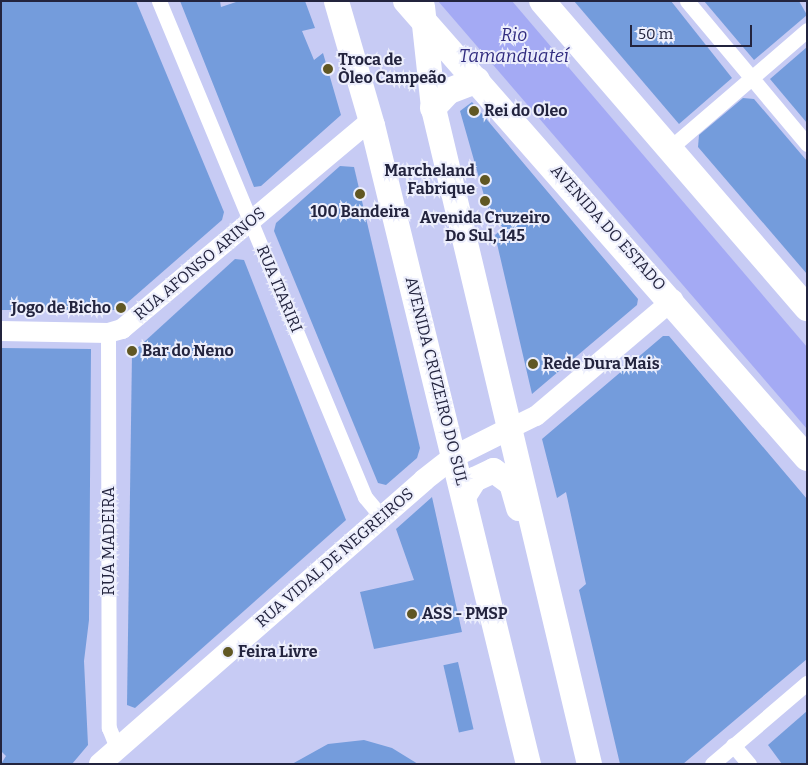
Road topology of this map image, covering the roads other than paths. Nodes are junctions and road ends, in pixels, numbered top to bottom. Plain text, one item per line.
1 (159, 1) edge
2 (336, 1) edge
3 (542, 1) edge
4 (687, 1) edge
5 (416, 7) edge
6 (807, 30) edge
7 (751, 78) junction
8 (478, 80) junction
9 (433, 108) junction
10 (371, 120) junction
11 (807, 144) edge
12 (670, 148) junction
13 (251, 221) junction
14 (673, 300) junction
15 (807, 308) edge
16 (1, 331) edge
17 (108, 333) junction
18 (513, 427) junction
19 (455, 456) junction
20 (807, 458) edge
21 (464, 495) junction
22 (382, 517) junction
23 (554, 604) junction
24 (807, 683) edge
25 (733, 745) junction
26 (117, 748) junction
27 (100, 764) edge
28 (528, 764) edge
29 (589, 764) edge
30 (712, 764) edge
31 (749, 764) edge

1 - 13 street, RUA ITARIRI
2 - 10 main road, AVENIDA CRUZEIRO DO SUL
3 - 12 highway
4 - 7 street
5 - 8 highway, AVENIDA DO ESTADO
5 - 9 main road
6 - 7 street
7 - 11 street
7 - 12 street
8 - 9 highway
8 - 14 highway, AVENIDA DO ESTADO
9 - 18 main road
10 - 13 street, RUA AFONSO ARINOS
10 - 19 main road, AVENIDA CRUZEIRO DO SUL
12 - 15 highway
13 - 17 street, RUA AFONSO ARINOS
13 - 22 street, RUA ITARIRI
14 - 18 street
14 - 20 highway, AVENIDA DO ESTADO
16 - 17 street, RUA AFONSO ARINOS
17 - 26 street, RUA MADEIRA
18 - 19 main road, RUA VIDAL DE NEGREIROS
18 - 23 main road
19 - 21 main road, AVENIDA CRUZEIRO DO SUL
19 - 22 main road, RUA VIDAL DE NEGREIROS
21 - 23 main road
21 - 28 main road, AVENIDA CRUZEIRO DO SUL
22 - 26 main road, RUA VIDAL DE NEGREIROS
23 - 29 main road
24 - 25 street
25 - 30 street
25 - 31 street
26 - 27 main road, RUA VIDAL DE NEGREIROS

